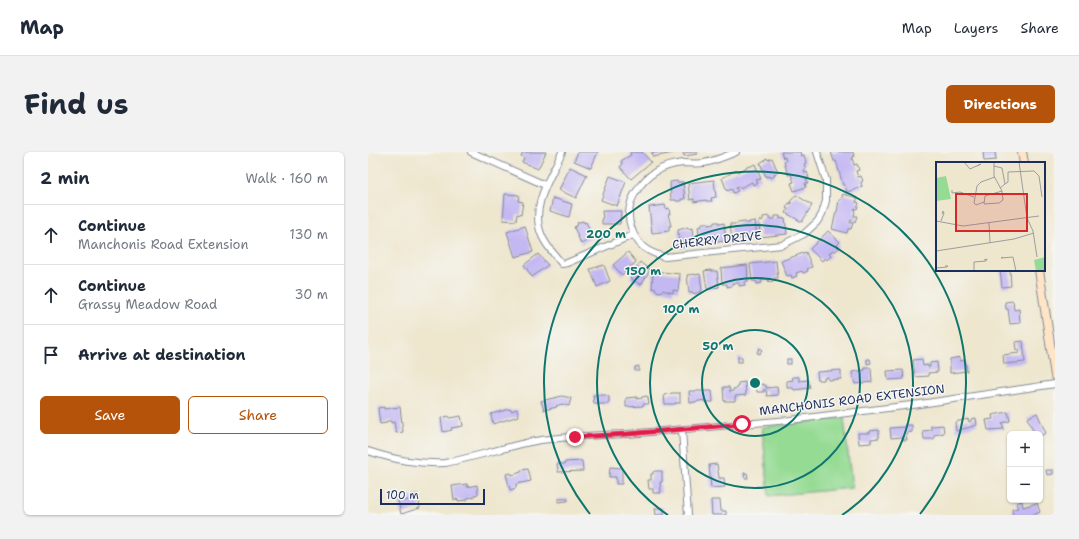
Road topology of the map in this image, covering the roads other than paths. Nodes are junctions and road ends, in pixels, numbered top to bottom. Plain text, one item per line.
1 (471, 152) edge
2 (562, 152) edge
3 (736, 152) edge
4 (817, 152) edge
5 (1022, 152) edge
6 (1024, 162) edge
7 (545, 186) junction
8 (634, 235) junction
9 (1039, 271) edge
10 (1055, 376) edge
11 (1055, 384) edge
12 (682, 430) junction
13 (368, 451) edge
14 (688, 515) edge

1 - 7 street
2 - 7 street
3 - 8 street, CHERRY DRIVE
4 - 8 street, CHERRY DRIVE
5 - 6 street
7 - 8 street
9 - 10 street
11 - 12 street, MANCHONIS ROAD EXTENSION
12 - 13 street, MANCHONIS ROAD EXTENSION
12 - 14 street

